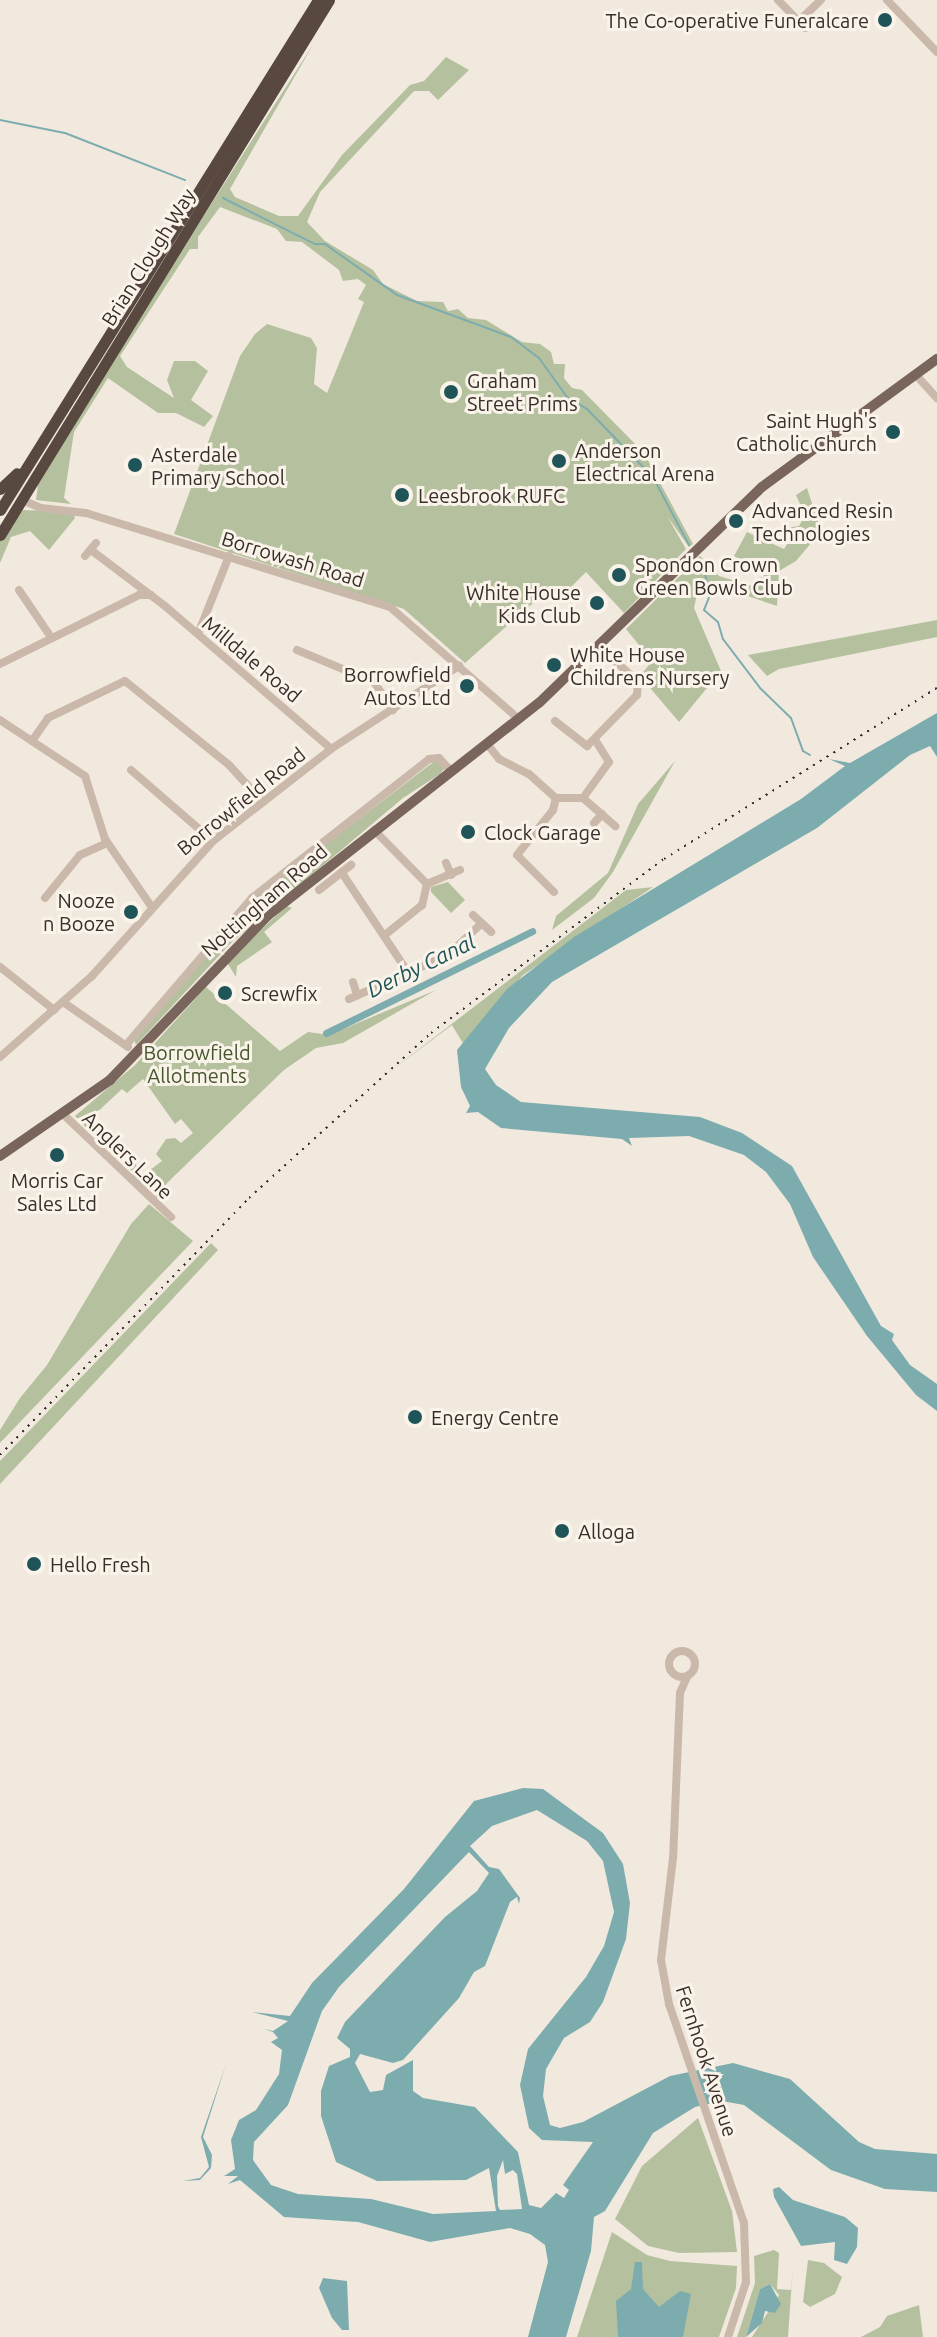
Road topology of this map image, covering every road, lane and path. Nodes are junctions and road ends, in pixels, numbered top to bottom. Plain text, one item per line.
1 (318, 0) edge
2 (329, 0) edge
3 (778, 0) edge
4 (821, 0) edge
5 (887, 0) edge
6 (937, 52) edge
7 (937, 359) edge
8 (917, 376) junction
9 (937, 398) edge
10 (53, 424) junction
11 (0, 489) edge
12 (22, 500) junction
13 (0, 510) edge
14 (0, 535) edge
15 (90, 550) dead end
16 (229, 556) junction
17 (128, 582) junction
18 (19, 590) dead end
19 (151, 595) junction
20 (126, 601) junction
21 (198, 634) junction
22 (51, 637) junction
23 (600, 647) junction
24 (296, 650) dead end
25 (0, 664) edge
26 (459, 666) junction
27 (393, 710) junction
28 (519, 719) junction
29 (555, 721) dead end
30 (3, 722) edge
31 (0, 733) edge
32 (32, 741) junction
33 (596, 741) junction
34 (487, 744) junction
35 (331, 749) junction
36 (131, 770) dead end
37 (451, 771) junction
38 (556, 798) junction
39 (583, 798) junction
40 (262, 801) junction
41 (602, 814) junction
42 (594, 823) dead end
43 (615, 826) dead end
44 (374, 830) junction
45 (213, 841) junction
46 (107, 843) junction
47 (446, 863) dead end
48 (351, 865) dead end
49 (342, 873) junction
50 (427, 884) junction
51 (319, 890) dead end
52 (554, 893) dead end
53 (45, 898) dead end
54 (151, 906) junction
55 (473, 915) dead end
56 (481, 924) junction
57 (491, 932) dead end
58 (385, 935) junction
59 (0, 967) edge
60 (409, 974) junction
61 (353, 982) dead end
62 (63, 1002) junction
63 (54, 1010) junction
64 (126, 1045) junction
65 (137, 1054) junction
66 (0, 1057) edge
67 (64, 1115) junction
68 (0, 1156) edge
69 (171, 1217) dead end
70 (674, 1675) junction
71 (687, 1677) junction
72 (680, 1693) junction
73 (728, 2337) edge

1 - 10 highway, Brian Clough Way
2 - 12 highway, Brian Clough Way
3 - 4 street
5 - 6 street
7 - 8 main road, Nottingham Road
8 - 9 street
8 - 23 main road, Nottingham Road
10 - 11 highway
10 - 13 highway, Brian Clough Way
12 - 14 highway, Brian Clough Way
12 - 16 street, Borrowash Road
15 - 17 street, Milldale Road
16 - 21 street
16 - 26 street, Borrowash Road
17 - 19 street, Milldale Road
17 - 20 street
18 - 22 street
19 - 20 street
19 - 21 street, Milldale Road
20 - 22 street
21 - 35 street, Milldale Road
22 - 25 street
23 - 28 main road, Nottingham Road
23 - 33 street
24 - 27 street
26 - 27 street, Borrowfield Road
26 - 28 street, Borrowash Road
27 - 35 street, Borrowfield Road
28 - 34 main road, Nottingham Road
29 - 33 street
30 - 31 street
30 - 32 street
32 - 40 street
32 - 46 street
33 - 39 street
34 - 37 main road, Nottingham Road
34 - 38 street
35 - 40 street, Borrowfield Road
36 - 45 street
37 - 44 main road, Nottingham Road
37 - 64 street, Nottingham Road
38 - 39 street
38 - 52 street
39 - 41 street
40 - 45 street, Borrowfield Road
41 - 42 street
41 - 43 street
44 - 50 street
44 - 65 main road, Nottingham Road
45 - 54 street, Borrowfield Road
46 - 53 street
46 - 54 street
47 - 50 street
48 - 49 street
49 - 51 street
49 - 58 street
50 - 58 street
54 - 62 street, Borrowfield Road
55 - 56 street
56 - 57 street
56 - 60 street
58 - 60 street
59 - 63 street
60 - 61 street
62 - 63 street, Borrowfield Road
62 - 64 street
63 - 66 street, Borrowfield Road
64 - 65 street
65 - 67 main road, Nottingham Road
67 - 68 main road, Nottingham Road
67 - 69 street, Anglers Lane
70 - 71 street
70 - 71 street
70 - 72 street, Fernhook Avenue
71 - 72 street, Fernhook Avenue
72 - 73 street, Fernhook Avenue

